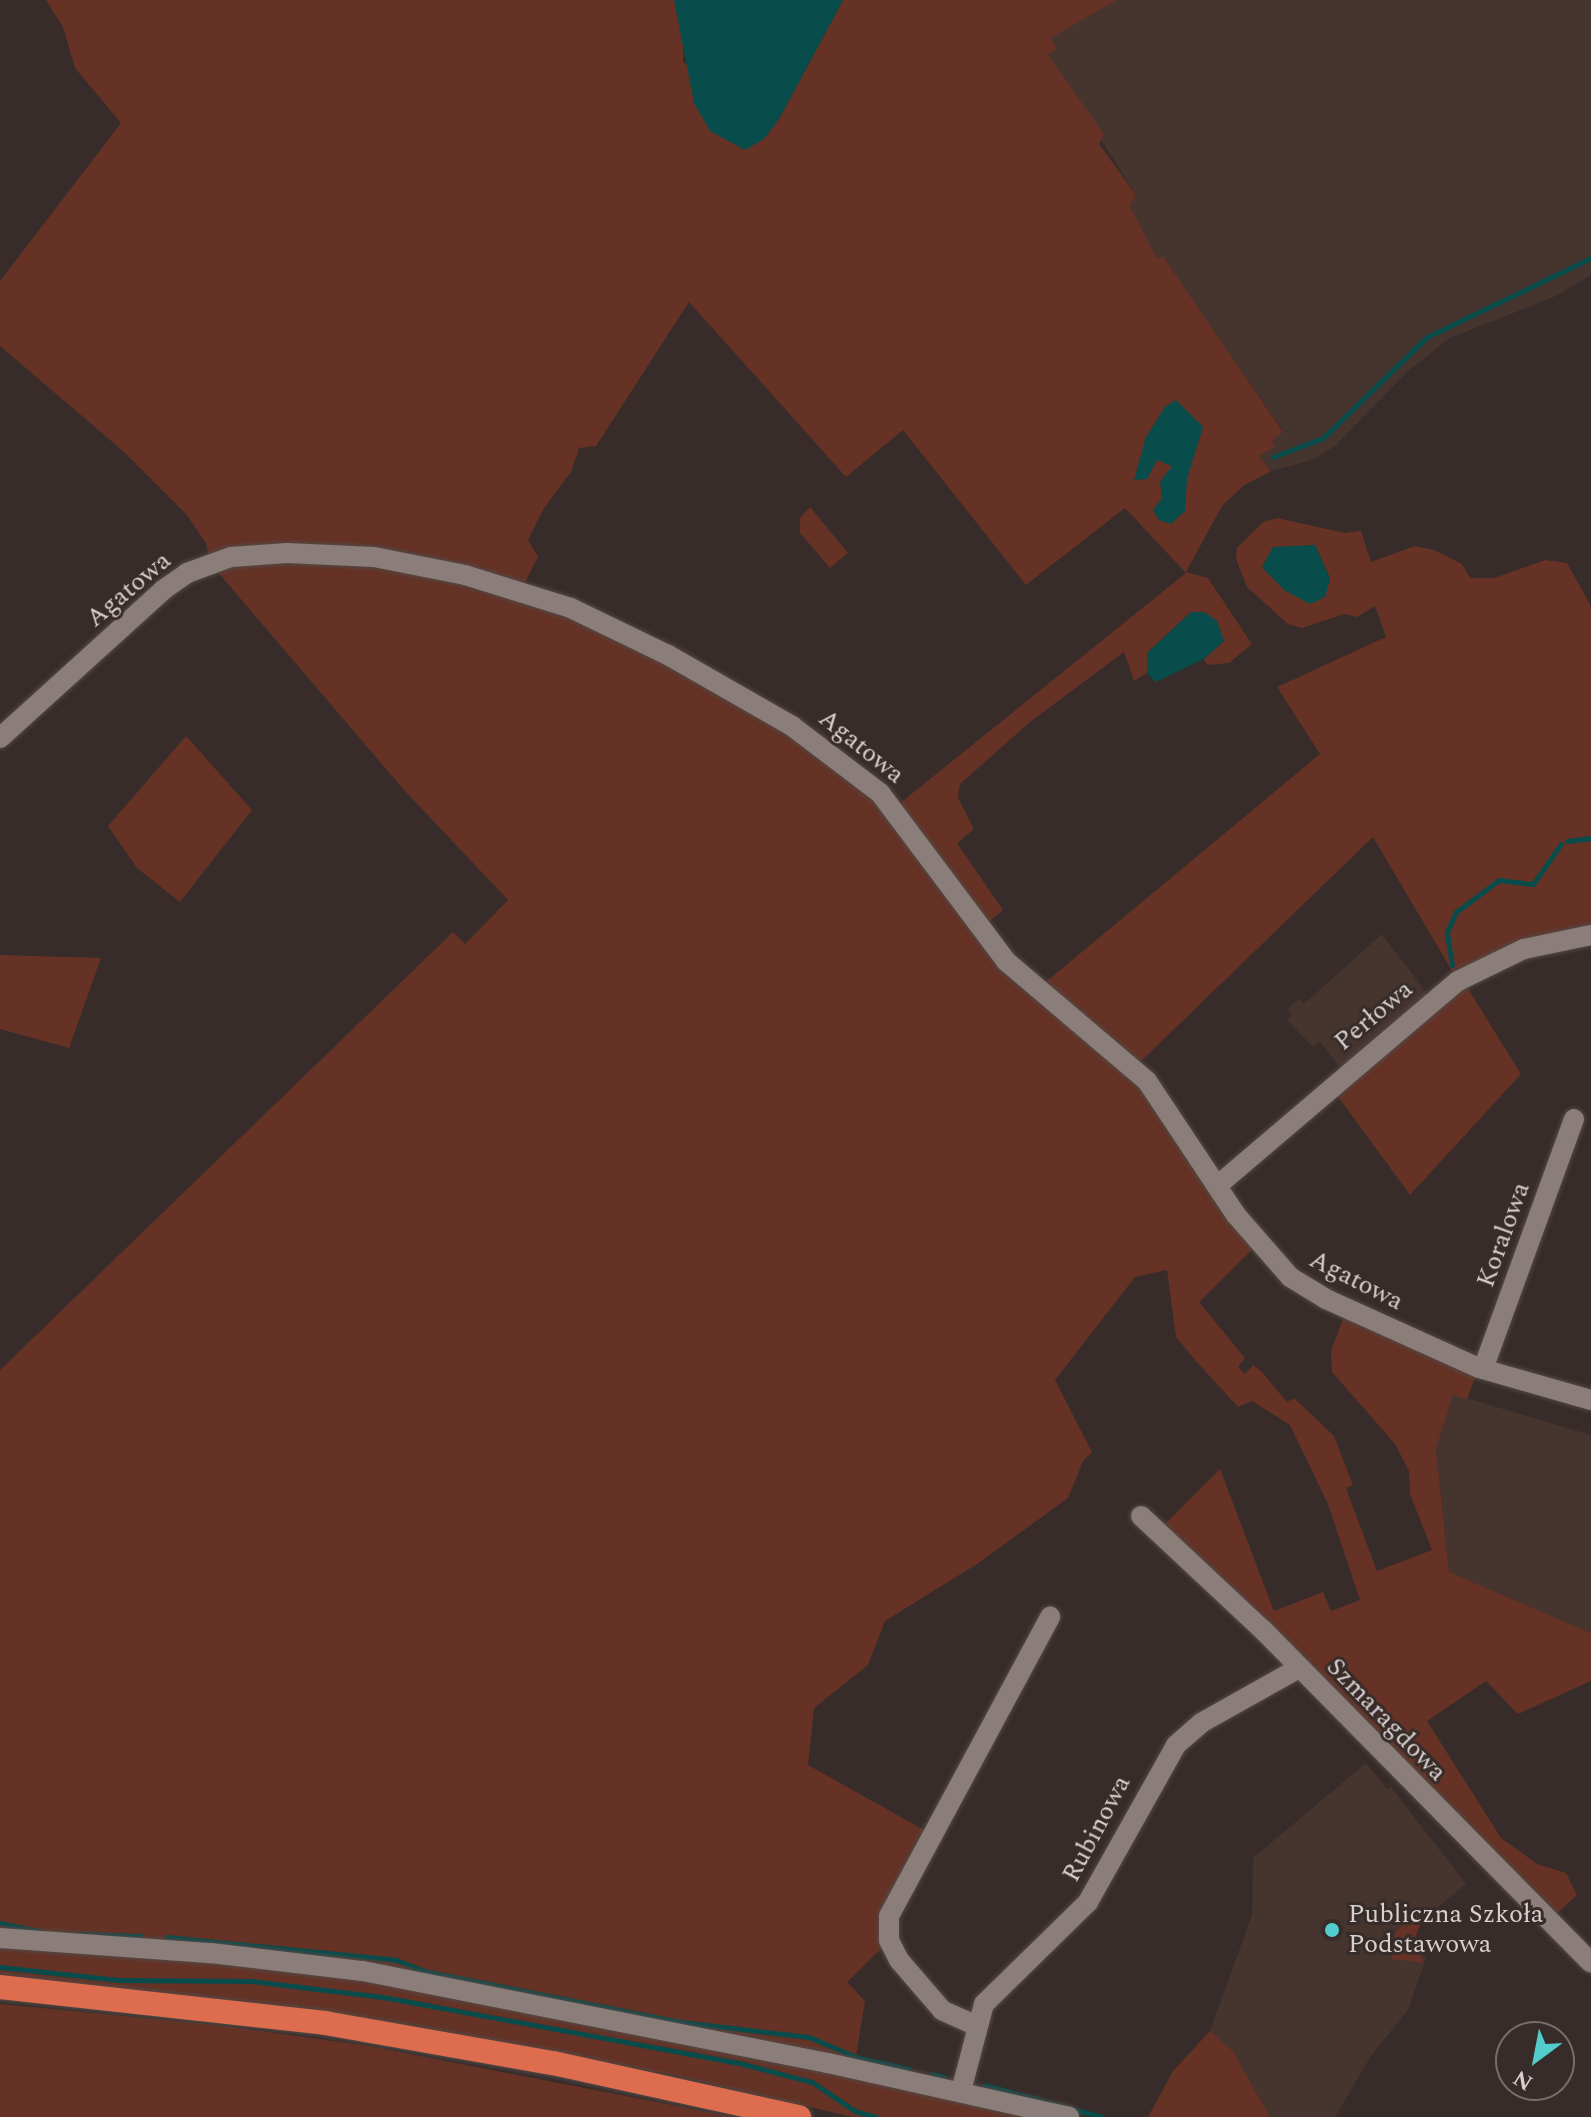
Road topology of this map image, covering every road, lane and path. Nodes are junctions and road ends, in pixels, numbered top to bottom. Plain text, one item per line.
1 (0, 738) edge
2 (1591, 935) edge
3 (1574, 1119) dead end
4 (1217, 1186) junction
5 (1483, 1369) junction
6 (1591, 1400) edge
7 (1141, 1516) dead end
8 (1050, 1617) dead end
9 (1299, 1668) junction
10 (0, 1938) edge
11 (1591, 1963) edge
12 (0, 1987) edge
13 (975, 2025) junction
14 (961, 2091) junction
15 (799, 2117) edge
16 (1069, 2117) edge

1 - 4 street, Agatowa
2 - 4 street, Perłowa
3 - 5 street, Koralowa
4 - 5 street, Agatowa
5 - 6 street, Agatowa
7 - 9 street, Szmaragdowa
8 - 13 street
9 - 11 street, Szmaragdowa
9 - 13 street, Rubinowa
10 - 14 street
12 - 15 highway
13 - 14 street, Rubinowa
14 - 16 street

